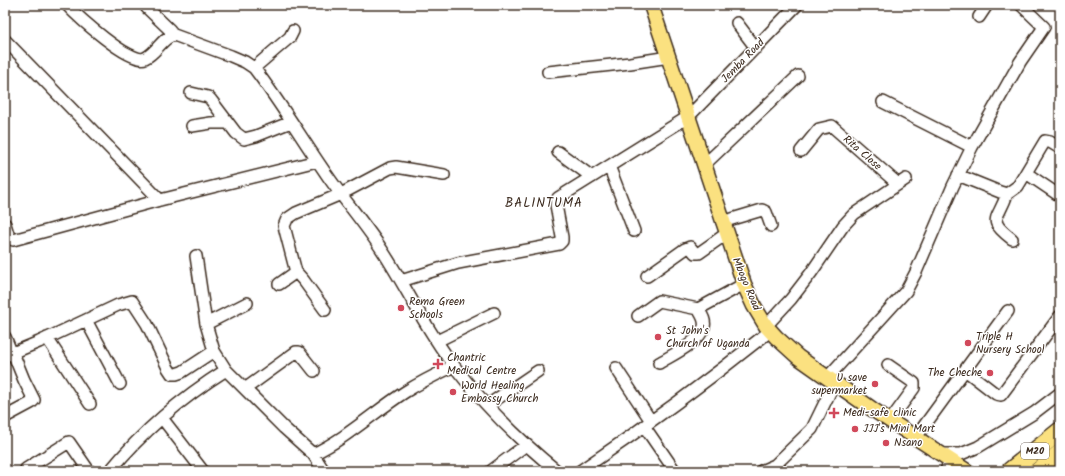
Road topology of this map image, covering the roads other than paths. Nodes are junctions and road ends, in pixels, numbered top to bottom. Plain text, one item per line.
1 (67, 5) edge
2 (651, 5) edge
3 (987, 5) edge
4 (1021, 5) edge
5 (147, 6) edge
6 (793, 6) edge
7 (979, 17) dead end
8 (737, 23) dead end
9 (293, 30) dead end
10 (171, 36) junction
11 (5, 40) edge
12 (756, 48) junction
13 (669, 57) junction
14 (254, 68) junction
15 (548, 72) dead end
16 (798, 76) dead end
17 (191, 94) dead end
18 (883, 102) dead end
19 (688, 117) junction
20 (291, 122) junction
21 (228, 123) junction
22 (192, 126) dead end
23 (972, 147) junction
24 (1060, 148) edge
25 (558, 152) dead end
26 (801, 152) dead end
27 (317, 161) junction
28 (704, 165) junction
29 (609, 166) junction
30 (1026, 173) junction
31 (444, 175) dead end
32 (958, 175) junction
33 (592, 177) junction
34 (341, 194) junction
35 (1007, 194) junction
36 (1060, 196) edge
37 (160, 200) junction
38 (5, 224) edge
39 (771, 226) dead end
40 (724, 228) junction
41 (634, 230) dead end
42 (1012, 239) dead end
43 (8, 240) edge
44 (196, 256) dead end
45 (296, 272) junction
46 (647, 276) dead end
47 (401, 281) junction
48 (279, 284) dead end
49 (744, 284) junction
50 (247, 303) dead end
51 (698, 309) junction
52 (325, 310) dead end
53 (1008, 311) dead end
54 (494, 313) dead end
55 (638, 316) dead end
56 (1060, 316) edge
57 (86, 320) junction
58 (206, 324) junction
59 (768, 328) junction
60 (5, 338) edge
61 (47, 338) junction
62 (437, 341) junction
63 (214, 351) junction
64 (10, 354) edge
65 (659, 363) dead end
66 (888, 365) dead end
67 (454, 366) junction
68 (616, 368) dead end
69 (226, 370) junction
70 (965, 370) junction
71 (314, 371) dead end
72 (538, 371) dead end
73 (830, 381) junction
74 (120, 384) dead end
75 (245, 389) junction
76 (1060, 393) edge
77 (90, 404) dead end
78 (488, 405) junction
79 (5, 417) edge
80 (162, 418) junction
81 (890, 421) junction
82 (647, 424) junction
83 (1060, 431) edge
84 (916, 437) junction
85 (526, 445) junction
86 (1060, 453) edge
87 (313, 454) junction
88 (953, 464) edge
89 (778, 468) edge
90 (26, 469) dead end
91 (89, 471) edge
92 (110, 471) edge
93 (203, 471) edge
94 (324, 471) edge
95 (491, 471) edge
96 (557, 471) edge
97 (580, 471) edge
98 (675, 471) edge
99 (761, 471) edge
100 (1010, 471) edge
101 (1038, 471) edge

1 - 10 street
2 - 13 main road, Mbogo Road
3 - 7 street
4 - 23 street
5 - 10 street
6 - 12 street, Jemba Road
8 - 12 street
9 - 14 street
10 - 14 street
11 - 37 street
12 - 19 street, Jemba Road
13 - 15 street
13 - 19 main road, Mbogo Road
14 - 20 street
16 - 28 street
17 - 21 street
18 - 23 street
19 - 28 main road, Mbogo Road
19 - 29 street, Jemba Road
20 - 21 street
20 - 27 street
21 - 22 street
23 - 32 street
24 - 30 street
25 - 33 street
26 - 59 street, Rita Close
27 - 34 street
27 - 37 street
28 - 40 main road, Mbogo Road
29 - 33 street, Jemba Road
29 - 41 street
30 - 35 street
30 - 36 street
31 - 34 street
32 - 35 street
32 - 73 street
33 - 47 street, Jemba Road
34 - 45 street
34 - 47 street
35 - 42 street
37 - 43 street
38 - 43 street
39 - 40 street
40 - 46 street
40 - 49 main road, Mbogo Road
44 - 58 street
45 - 48 street
45 - 52 street
47 - 62 street
49 - 51 street
49 - 59 main road, Mbogo Road
50 - 58 street
51 - 55 street
51 - 65 street
53 - 70 street
54 - 62 street
56 - 70 street
57 - 61 street
57 - 63 street
57 - 74 street
58 - 63 street
59 - 73 main road, Mbogo Road
59 - 82 street
60 - 64 street
61 - 64 street
61 - 77 street
62 - 67 street
63 - 69 street
64 - 79 street
66 - 81 street
67 - 78 street
67 - 87 street
68 - 82 street
69 - 75 street
69 - 80 street
70 - 84 street
71 - 75 street
72 - 78 street
73 - 81 main road, Mbogo Road
73 - 89 street
75 - 87 street
76 - 88 street
78 - 85 street
80 - 92 street
80 - 93 street
81 - 84 main road, Mbogo Road
82 - 97 street
82 - 98 street
83 - 100 highway, M20
84 - 88 main road, Mbogo Road
85 - 95 street
85 - 96 street
86 - 101 highway, M20
87 - 94 street
89 - 99 street
90 - 91 street

